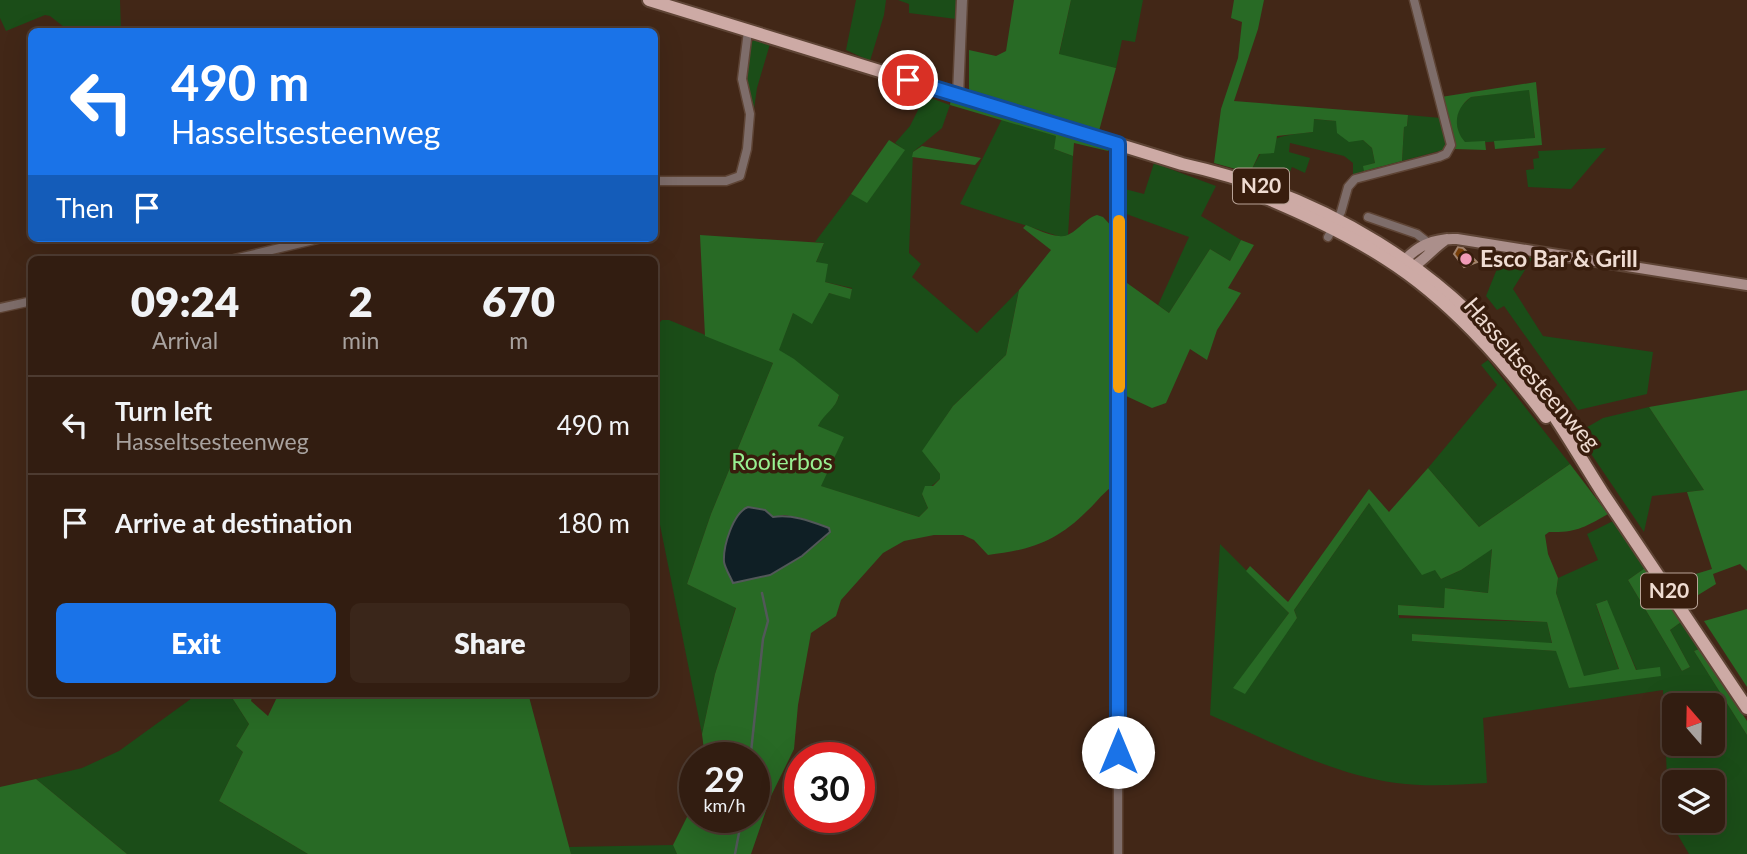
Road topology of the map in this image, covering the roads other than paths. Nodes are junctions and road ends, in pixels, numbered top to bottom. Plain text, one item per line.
1 (649, 0) edge
2 (962, 0) edge
3 (1414, 0) edge
4 (748, 31) junction
5 (958, 95) junction
6 (1118, 144) junction
7 (658, 181) edge
8 (1368, 217) dead end
9 (1332, 228) junction
10 (305, 242) edge
11 (1431, 245) junction
12 (247, 256) edge
13 (1408, 266) junction
14 (1747, 285) edge
15 (28, 302) edge
16 (0, 308) edge
17 (1747, 708) edge
18 (1118, 854) edge

1 - 4 main road, Hasseltsesteenweg / N20
2 - 5 street
3 - 9 street
4 - 5 main road, Hasseltsesteenweg / N20
4 - 7 street
5 - 6 main road, Hasseltsesteenweg / N20
6 - 9 main road, Hasseltsesteenweg / N20
6 - 18 street
8 - 11 street
9 - 13 main road, Hasseltsesteenweg / N20
10 - 12 street
11 - 13 main road
11 - 14 main road
13 - 17 main road, Hasseltsesteenweg / N20
15 - 16 street

